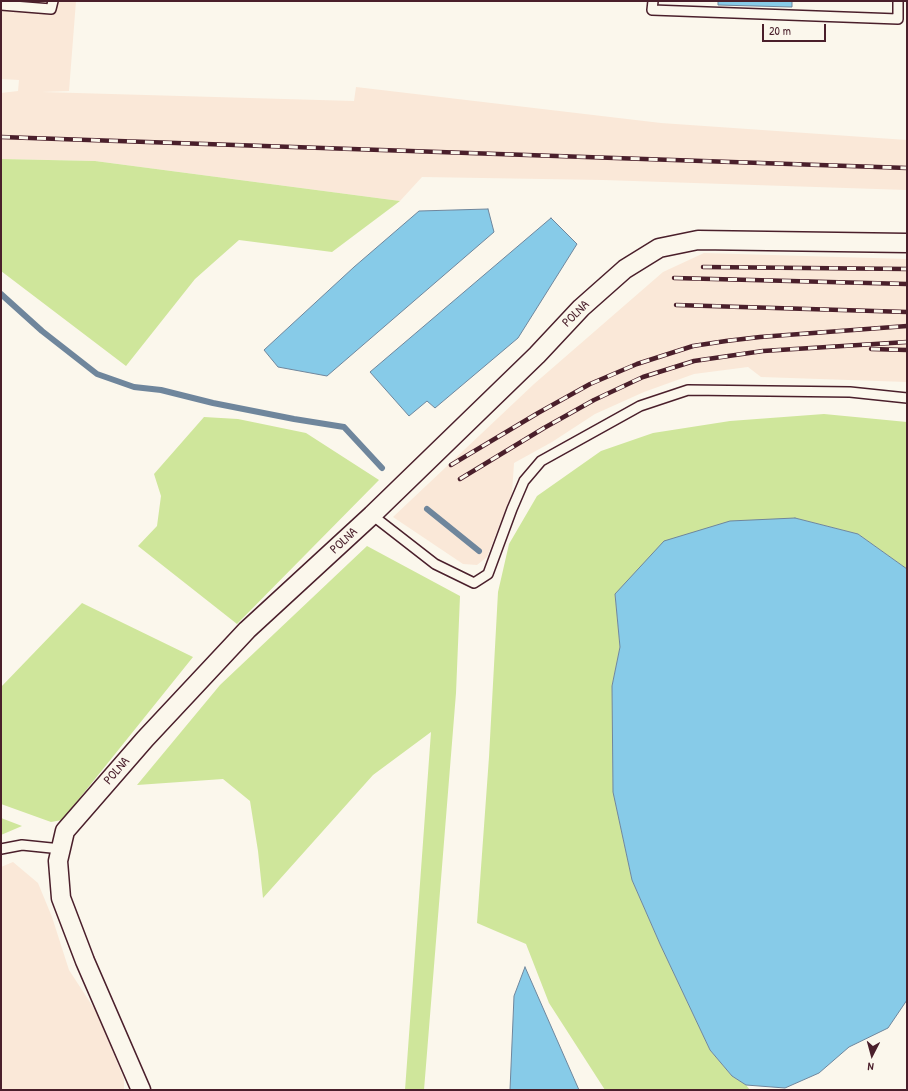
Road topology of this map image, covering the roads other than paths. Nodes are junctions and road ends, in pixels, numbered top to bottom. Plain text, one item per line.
1 (52, 1) edge
2 (653, 1) edge
3 (898, 1) edge
4 (1, 5) edge
5 (907, 244) edge
6 (907, 398) edge
7 (372, 515) junction
8 (1, 849) edge
9 (61, 849) junction
10 (141, 1090) edge

1 - 4 lane
2 - 3 lane
5 - 7 street, POLNA
6 - 7 lane
7 - 9 street, POLNA
8 - 9 lane
9 - 10 street, POLNA

